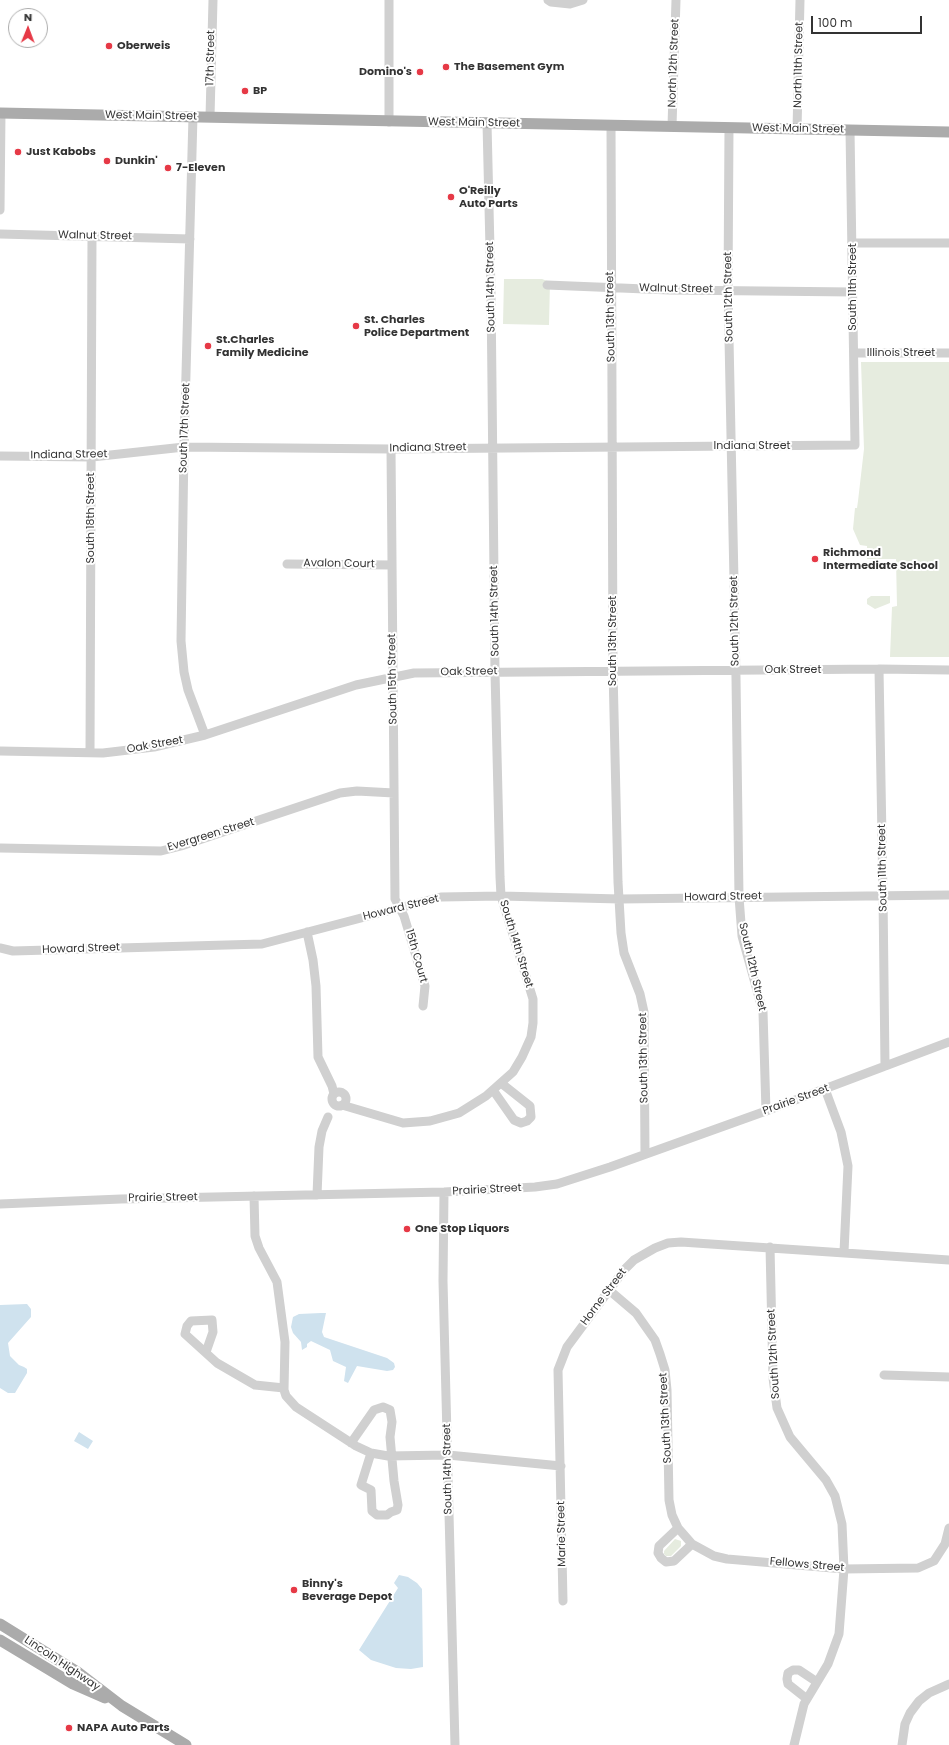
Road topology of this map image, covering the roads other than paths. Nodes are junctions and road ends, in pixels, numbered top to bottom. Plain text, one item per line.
1 (213, 0) edge
2 (389, 0) edge
3 (548, 0) edge
4 (583, 0) edge
5 (676, 0) edge
6 (800, 0) edge
7 (1, 113) edge
8 (193, 116) junction
9 (210, 117) junction
10 (389, 122) junction
11 (487, 123) junction
12 (611, 125) junction
13 (672, 126) junction
14 (729, 128) junction
15 (798, 130) junction
16 (850, 130) junction
17 (949, 132) edge
18 (0, 210) edge
19 (0, 234) edge
20 (92, 235) junction
21 (190, 238) junction
22 (853, 243) junction
23 (949, 243) edge
24 (547, 285) dead end
25 (611, 288) junction
26 (728, 290) junction
27 (853, 292) junction
28 (854, 353) junction
29 (949, 353) edge
30 (855, 444) joint
31 (731, 446) junction
32 (184, 447) junction
33 (612, 447) junction
34 (493, 448) junction
35 (392, 449) junction
36 (0, 456) edge
37 (92, 457) junction
38 (287, 564) dead end
39 (392, 565) junction
40 (879, 669) junction
41 (736, 670) junction
42 (949, 670) edge
43 (613, 671) junction
44 (495, 672) junction
45 (393, 676) junction
46 (205, 735) junction
47 (0, 751) edge
48 (90, 752) junction
49 (394, 793) junction
50 (0, 848) edge
51 (883, 895) junction
52 (949, 895) edge
53 (501, 896) junction
54 (739, 897) junction
55 (620, 899) junction
56 (399, 908) junction
57 (307, 932) junction
58 (0, 948) edge
59 (423, 1006) dead end
60 (949, 1042) edge
61 (885, 1066) junction
62 (501, 1083) junction
63 (825, 1089) junction
64 (493, 1090) junction
65 (339, 1099) junction
66 (766, 1111) junction
67 (645, 1154) junction
68 (444, 1192) junction
69 (317, 1195) junction
70 (254, 1196) junction
71 (0, 1204) edge
72 (770, 1247) junction
73 (844, 1252) junction
74 (949, 1260) edge
75 (609, 1290) junction
76 (206, 1352) dead end
77 (884, 1374) dead end
78 (949, 1377) edge
79 (284, 1388) junction
80 (351, 1443) junction
81 (371, 1453) junction
82 (448, 1455) junction
83 (392, 1456) junction
84 (561, 1466) junction
85 (678, 1528) junction
86 (949, 1528) edge
87 (689, 1541) junction
88 (844, 1569) junction
89 (563, 1601) dead end
90 (0, 1624) edge
91 (0, 1640) edge
92 (817, 1682) junction
93 (949, 1684) edge
94 (807, 1698) junction
95 (122, 1706) junction
96 (186, 1745) edge
97 (455, 1745) edge
98 (794, 1745) edge
99 (902, 1745) edge

1 - 9 street, 17th Street
2 - 10 street
3 - 4 street
5 - 13 street, North 12th Street
6 - 15 street, North 11th Street
7 - 8 main road, West Main Street
7 - 18 street
8 - 9 main road, West Main Street
8 - 21 street, South 17th Street
9 - 10 main road, West Main Street
10 - 11 main road, West Main Street
11 - 12 main road, West Main Street
11 - 34 street, South 14th Street
12 - 13 main road, West Main Street
12 - 25 street, South 13th Street
13 - 14 main road, West Main Street
14 - 15 main road, West Main Street
14 - 26 street, South 12th Street
15 - 16 main road, West Main Street
16 - 17 main road, West Main Street
16 - 22 street, South 11th Street
19 - 20 street, Walnut Street
20 - 21 street, Walnut Street
20 - 37 street, South 18th Street
21 - 32 street, South 17th Street
22 - 23 street
22 - 27 street, South 11th Street
24 - 25 street, Walnut Street
25 - 26 street, Walnut Street
25 - 33 street, South 13th Street
26 - 27 street, Walnut Street
26 - 31 street, South 12th Street
27 - 28 street, South 11th Street
28 - 29 street, Illinois Street
28 - 30 street, South 11th Street
30 - 31 street, Indiana Street
31 - 33 street, Indiana Street
31 - 41 street, South 12th Street
32 - 35 street, Indiana Street
32 - 37 street, Indiana Street
32 - 46 street, South 17th Street
33 - 34 street, Indiana Street
33 - 43 street, South 13th Street
34 - 35 street, Indiana Street
34 - 44 street, South 14th Street
35 - 39 street, South 15th Street
36 - 37 street, Indiana Street
37 - 48 street, South 18th Street
38 - 39 street, Avalon Court
39 - 45 street, South 15th Street
40 - 41 street, Oak Street
40 - 42 street, Oak Street
40 - 51 street, South 11th Street
41 - 43 street, Oak Street
41 - 54 street, South 12th Street
43 - 44 street, Oak Street
43 - 55 street, South 13th Street
44 - 45 street, Oak Street
44 - 53 street, South 14th Street
45 - 46 street, Oak Street
45 - 49 street, South 15th Street
46 - 48 street, Oak Street
47 - 48 street, Oak Street
49 - 50 street, Evergreen Street
49 - 56 street, South 15th Street
51 - 52 street, Howard Street
51 - 54 street, Howard Street
51 - 61 street, South 11th Street
53 - 55 street, Howard Street
53 - 56 street, Howard Street
53 - 62 street, South 14th Street
54 - 55 street, Howard Street
54 - 66 street, South 12th Street
55 - 67 street, South 13th Street
56 - 57 street, Howard Street
56 - 59 street, 15th Court
57 - 58 street, Howard Street
57 - 65 street
60 - 61 street, Prairie Street
61 - 63 street, Prairie Street
62 - 64 street, South 14th Street
62 - 64 street
63 - 66 street, Prairie Street
63 - 73 street
64 - 65 street, South 14th Street
65 - 69 street
66 - 67 street, Prairie Street
67 - 68 street, Prairie Street
68 - 69 street, Prairie Street
68 - 82 street, South 14th Street
69 - 70 street, Prairie Street
70 - 71 street, Prairie Street
70 - 79 street
72 - 73 street, Horne Street
72 - 75 street, Horne Street
72 - 88 street, South 12th Street
73 - 74 street, Horne Street
75 - 84 street, Horne Street
75 - 85 street, South 13th Street
76 - 79 street
77 - 78 street
79 - 80 street
80 - 81 street
80 - 83 street
81 - 83 street
81 - 83 street
82 - 83 street
82 - 84 street
82 - 97 street, South 14th Street
84 - 89 street, Marie Street
85 - 87 street, South 13th Street
85 - 87 street
86 - 88 street, Fellows Street
87 - 88 street, Fellows Street
88 - 92 street, South 12th Street
90 - 95 main road, Lincoln Highway
91 - 95 main road, Lincoln Highway
92 - 94 street, South 12th Street
92 - 94 street
93 - 99 street
94 - 98 street, South 12th Street
95 - 96 main road, Lincoln Highway

